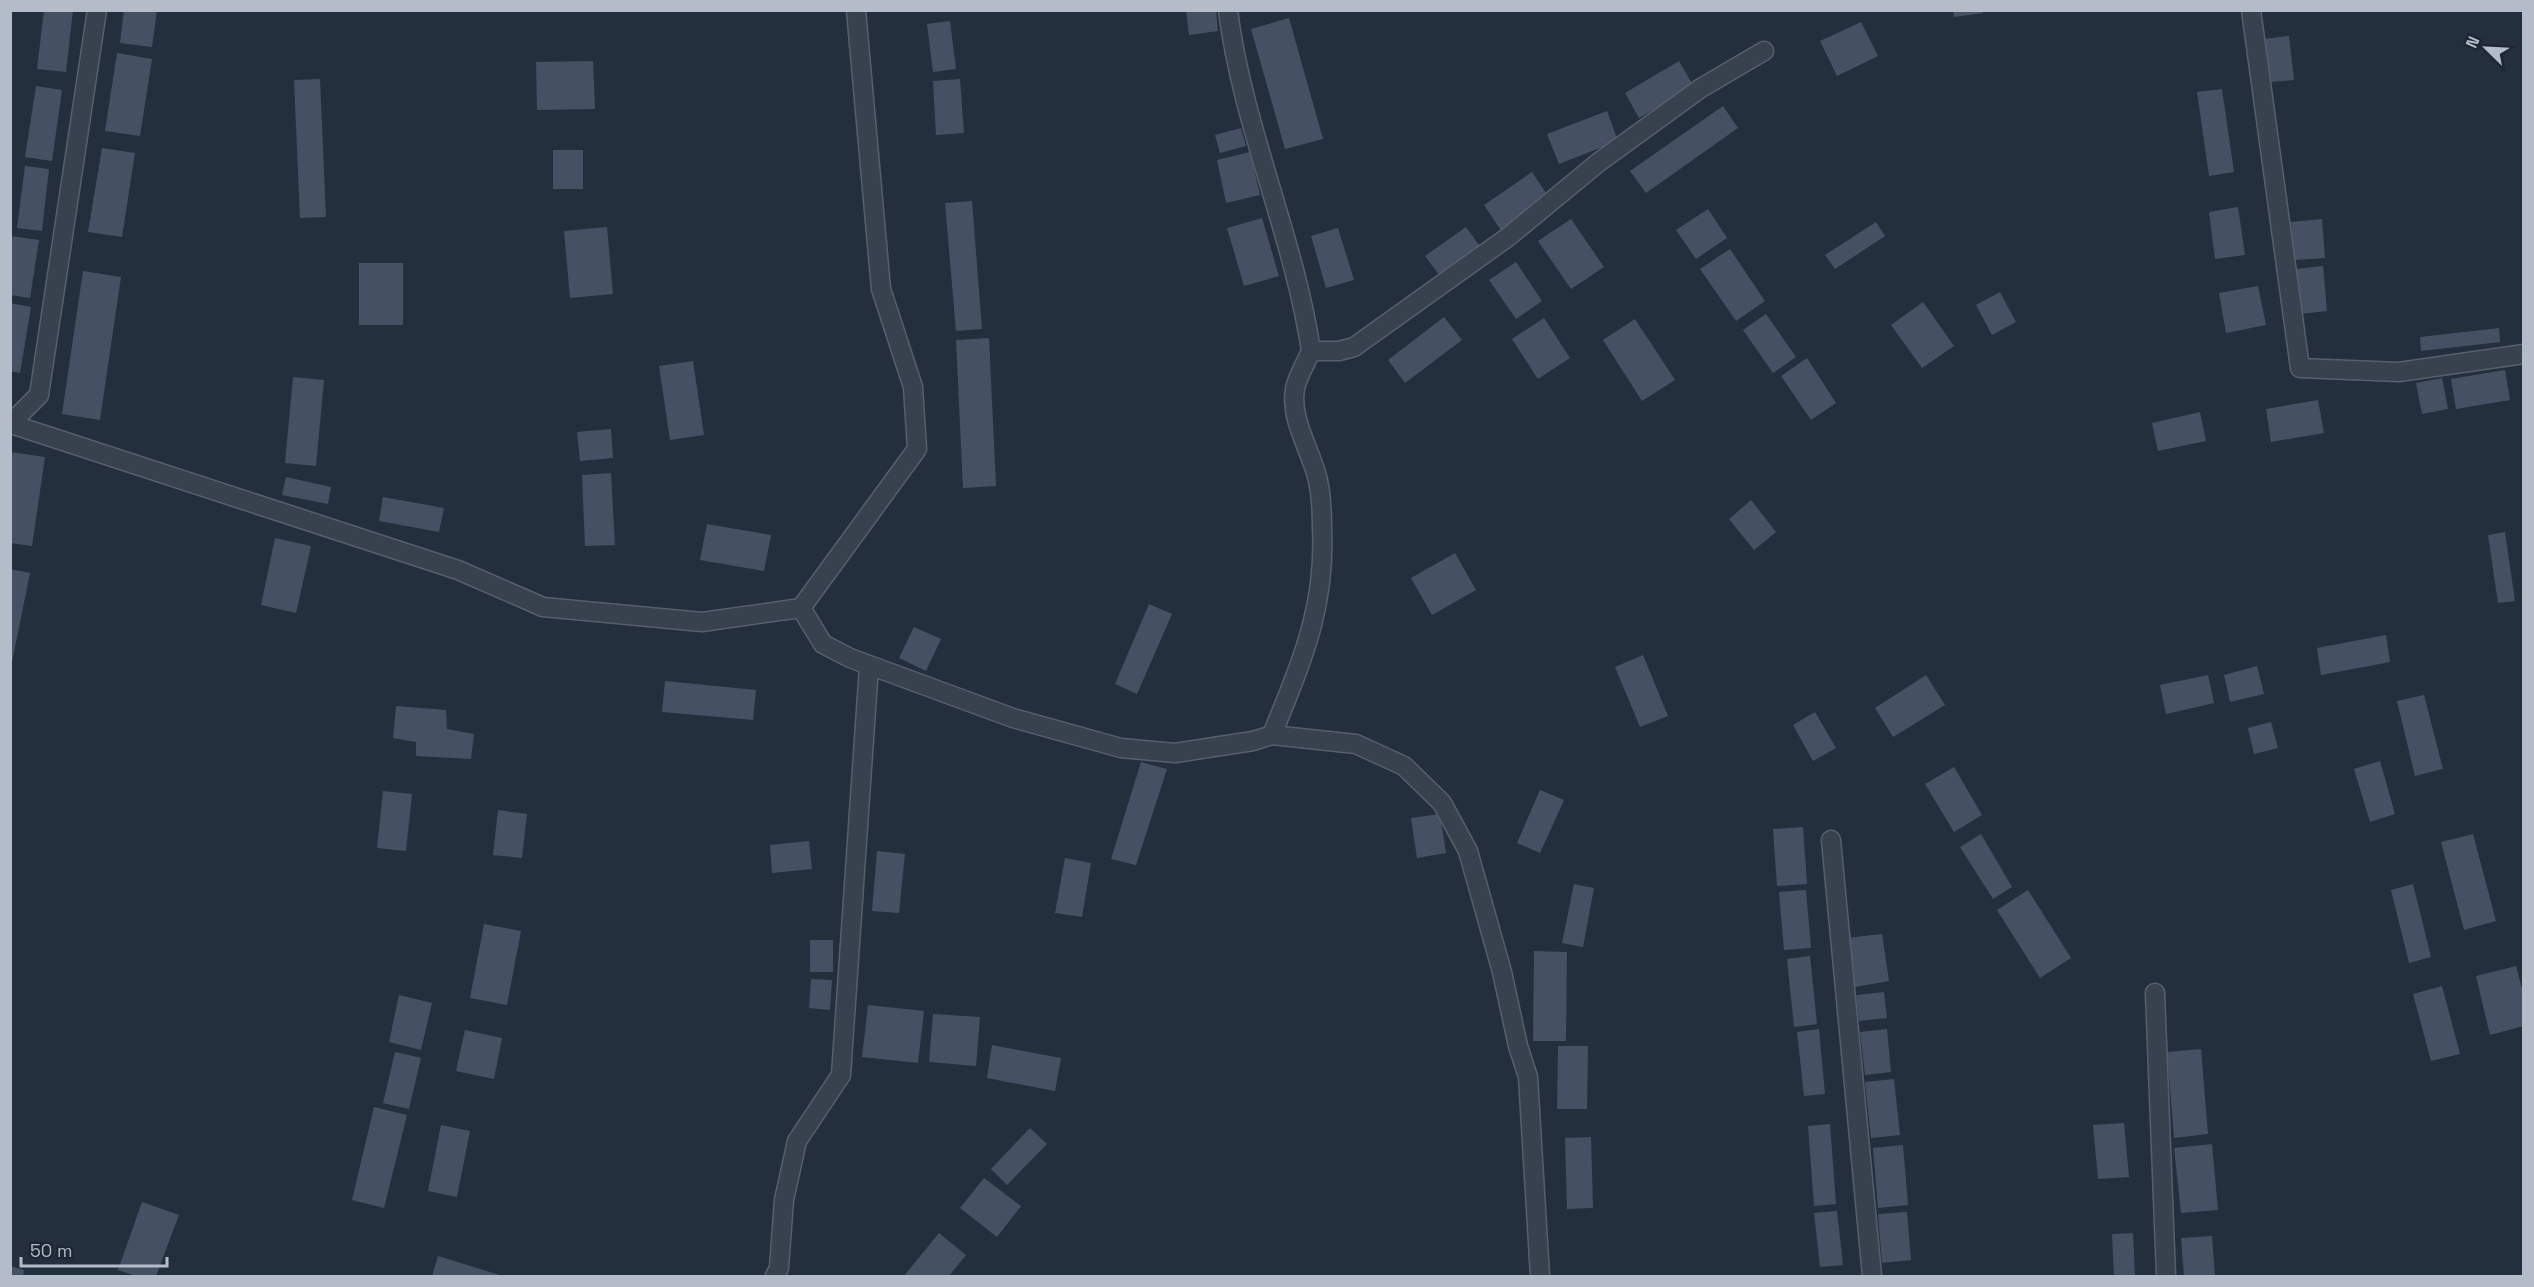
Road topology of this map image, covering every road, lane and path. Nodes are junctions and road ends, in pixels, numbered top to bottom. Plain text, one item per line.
1 (97, 10) edge
2 (856, 10) edge
3 (1228, 10) edge
4 (2251, 10) edge
5 (1764, 51) dead end
6 (1311, 351) junction
7 (2523, 354) edge
8 (11, 424) edge
9 (801, 608) junction
10 (869, 666) junction
11 (1272, 735) junction
12 (1831, 840) dead end
13 (2156, 993) dead end
14 (776, 1276) edge
15 (1540, 1276) edge
16 (1872, 1276) edge
17 (2166, 1276) edge

1 - 8 street
2 - 9 street
3 - 6 street
4 - 7 street
5 - 6 street
6 - 11 street
8 - 9 street
9 - 10 street
10 - 11 street
10 - 14 street
11 - 15 street
12 - 16 street
13 - 17 street

